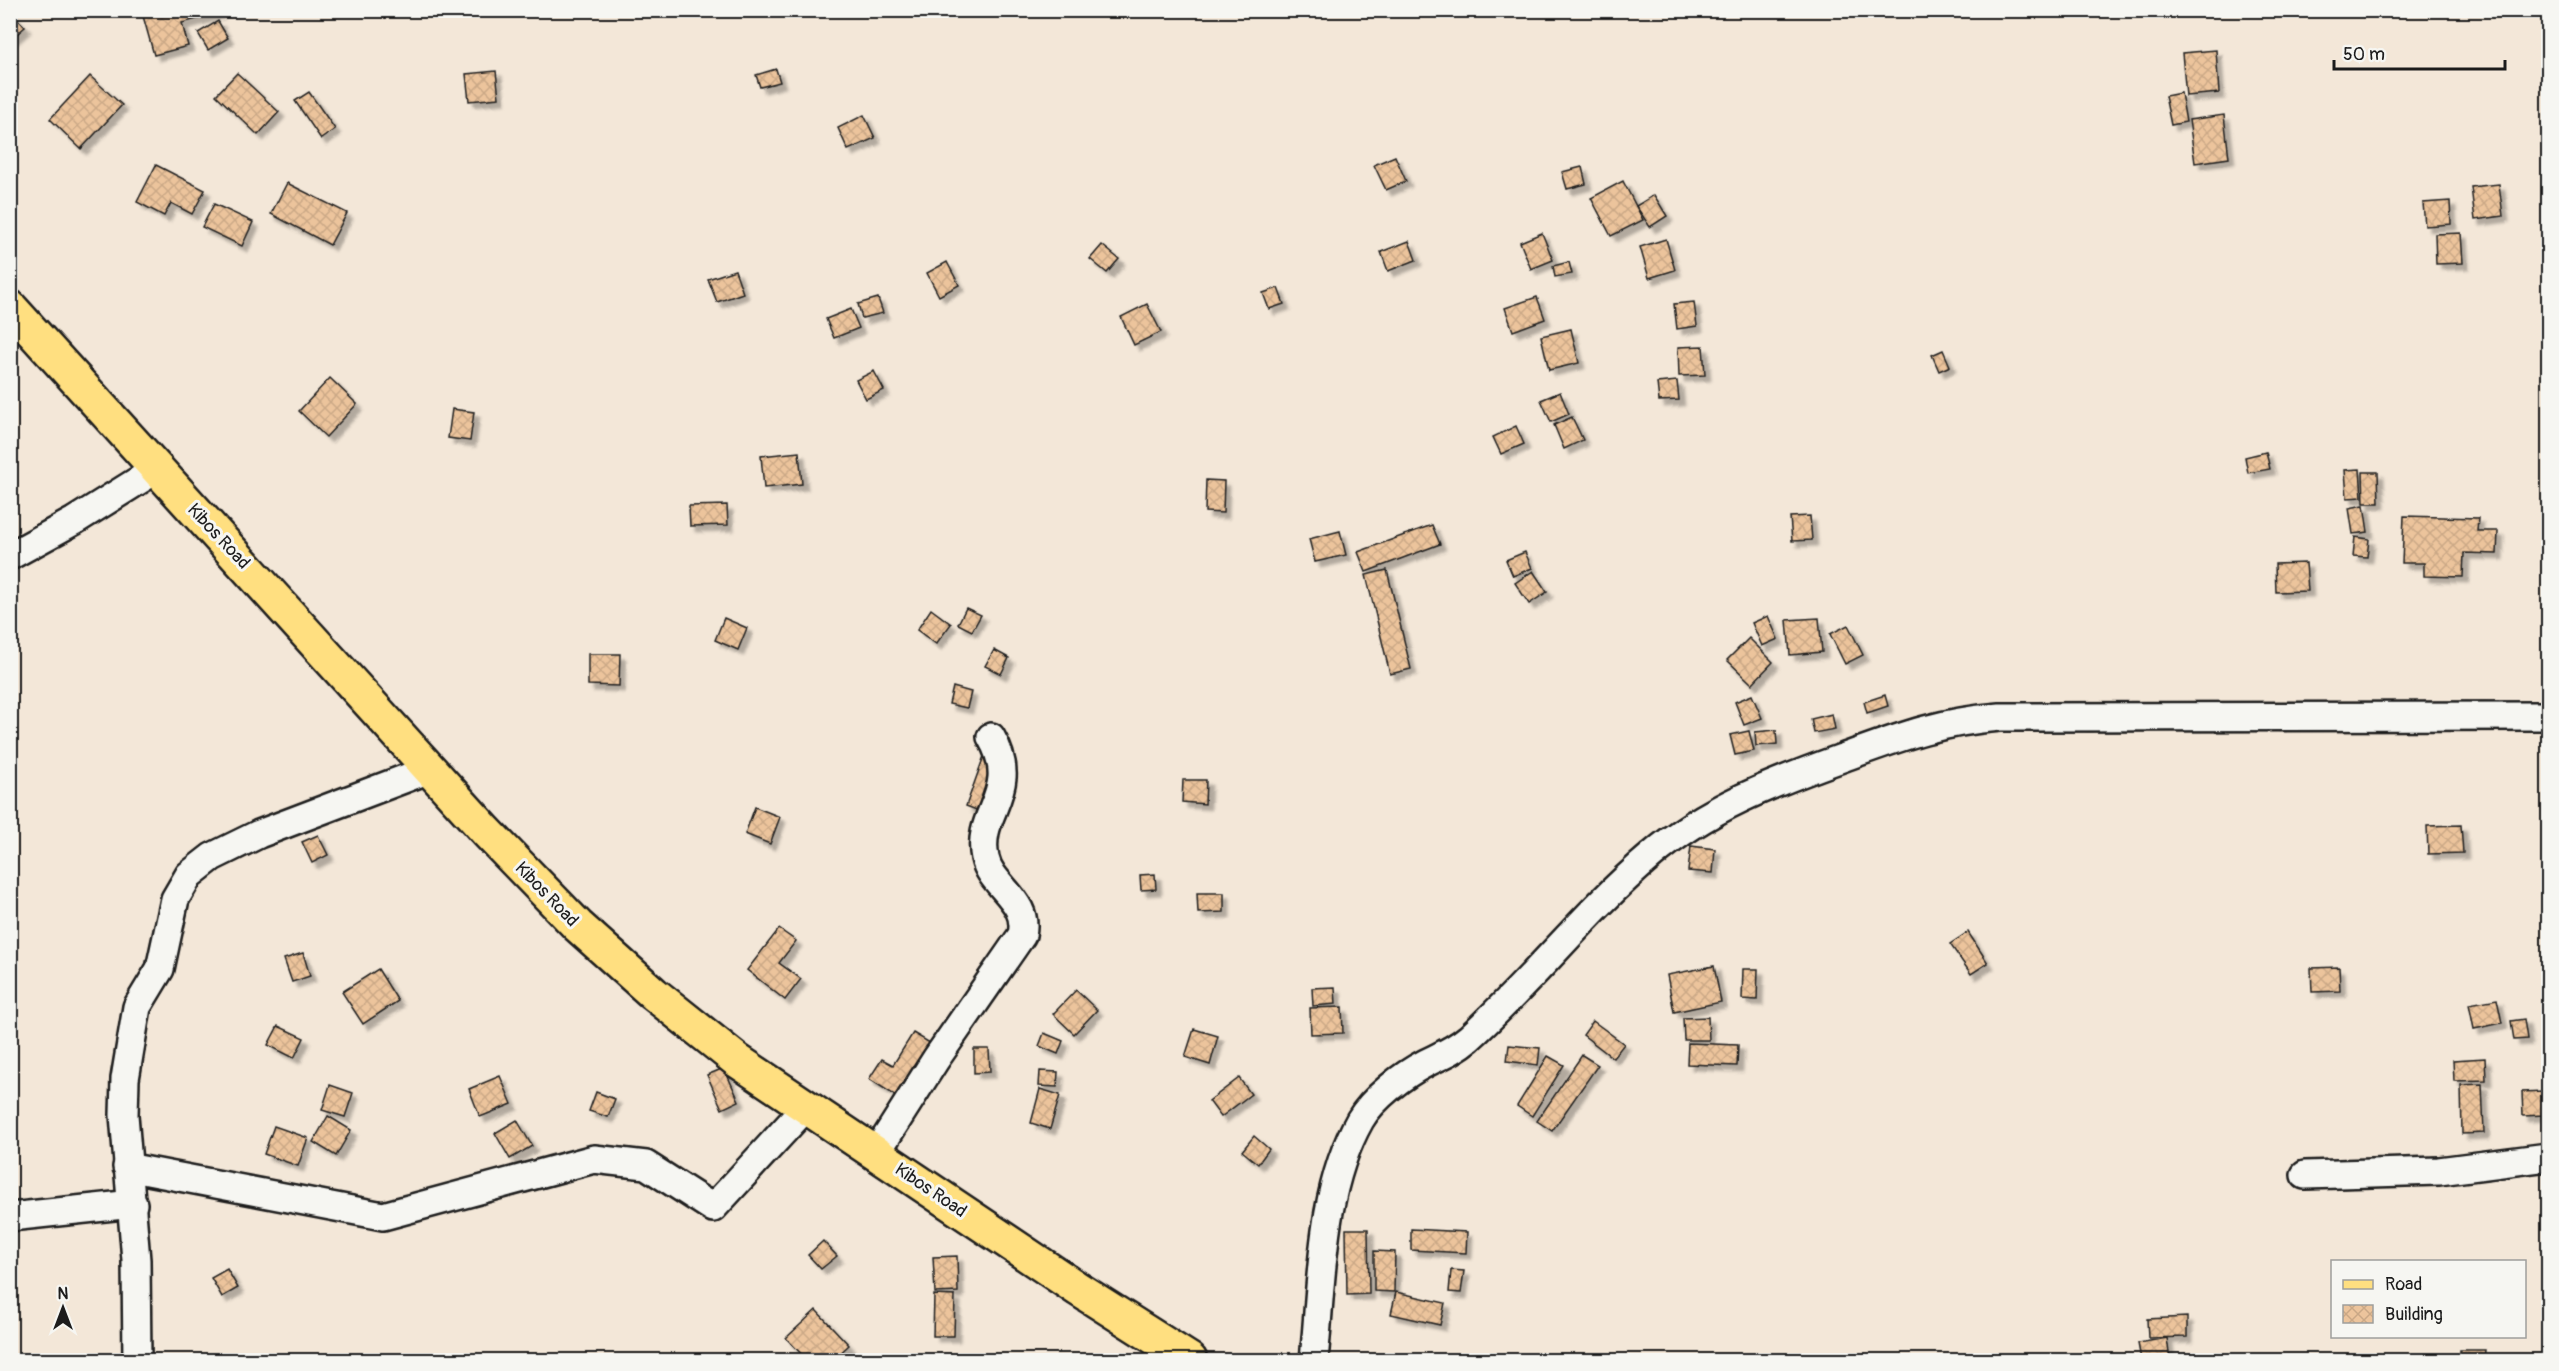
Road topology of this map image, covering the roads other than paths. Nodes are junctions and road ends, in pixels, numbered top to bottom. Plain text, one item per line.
1 (10, 307) edge
2 (157, 469) junction
3 (10, 556) edge
4 (2548, 716) edge
5 (990, 737) dead end
6 (430, 769) junction
7 (806, 1107) junction
8 (876, 1153) junction
9 (2548, 1157) edge
10 (128, 1167) junction
11 (2305, 1175) dead end
12 (133, 1204) junction
13 (10, 1217) edge
14 (136, 1360) edge
15 (1190, 1360) edge
16 (1314, 1360) edge

1 - 2 main road, Kibos Road
2 - 3 street
2 - 6 main road, Kibos Road
4 - 16 street
5 - 8 street
6 - 7 main road, Kibos Road
6 - 10 street
7 - 8 main road, Kibos Road
7 - 10 street
8 - 15 main road, Kibos Road
9 - 11 street
10 - 12 street
12 - 13 street
12 - 14 street

